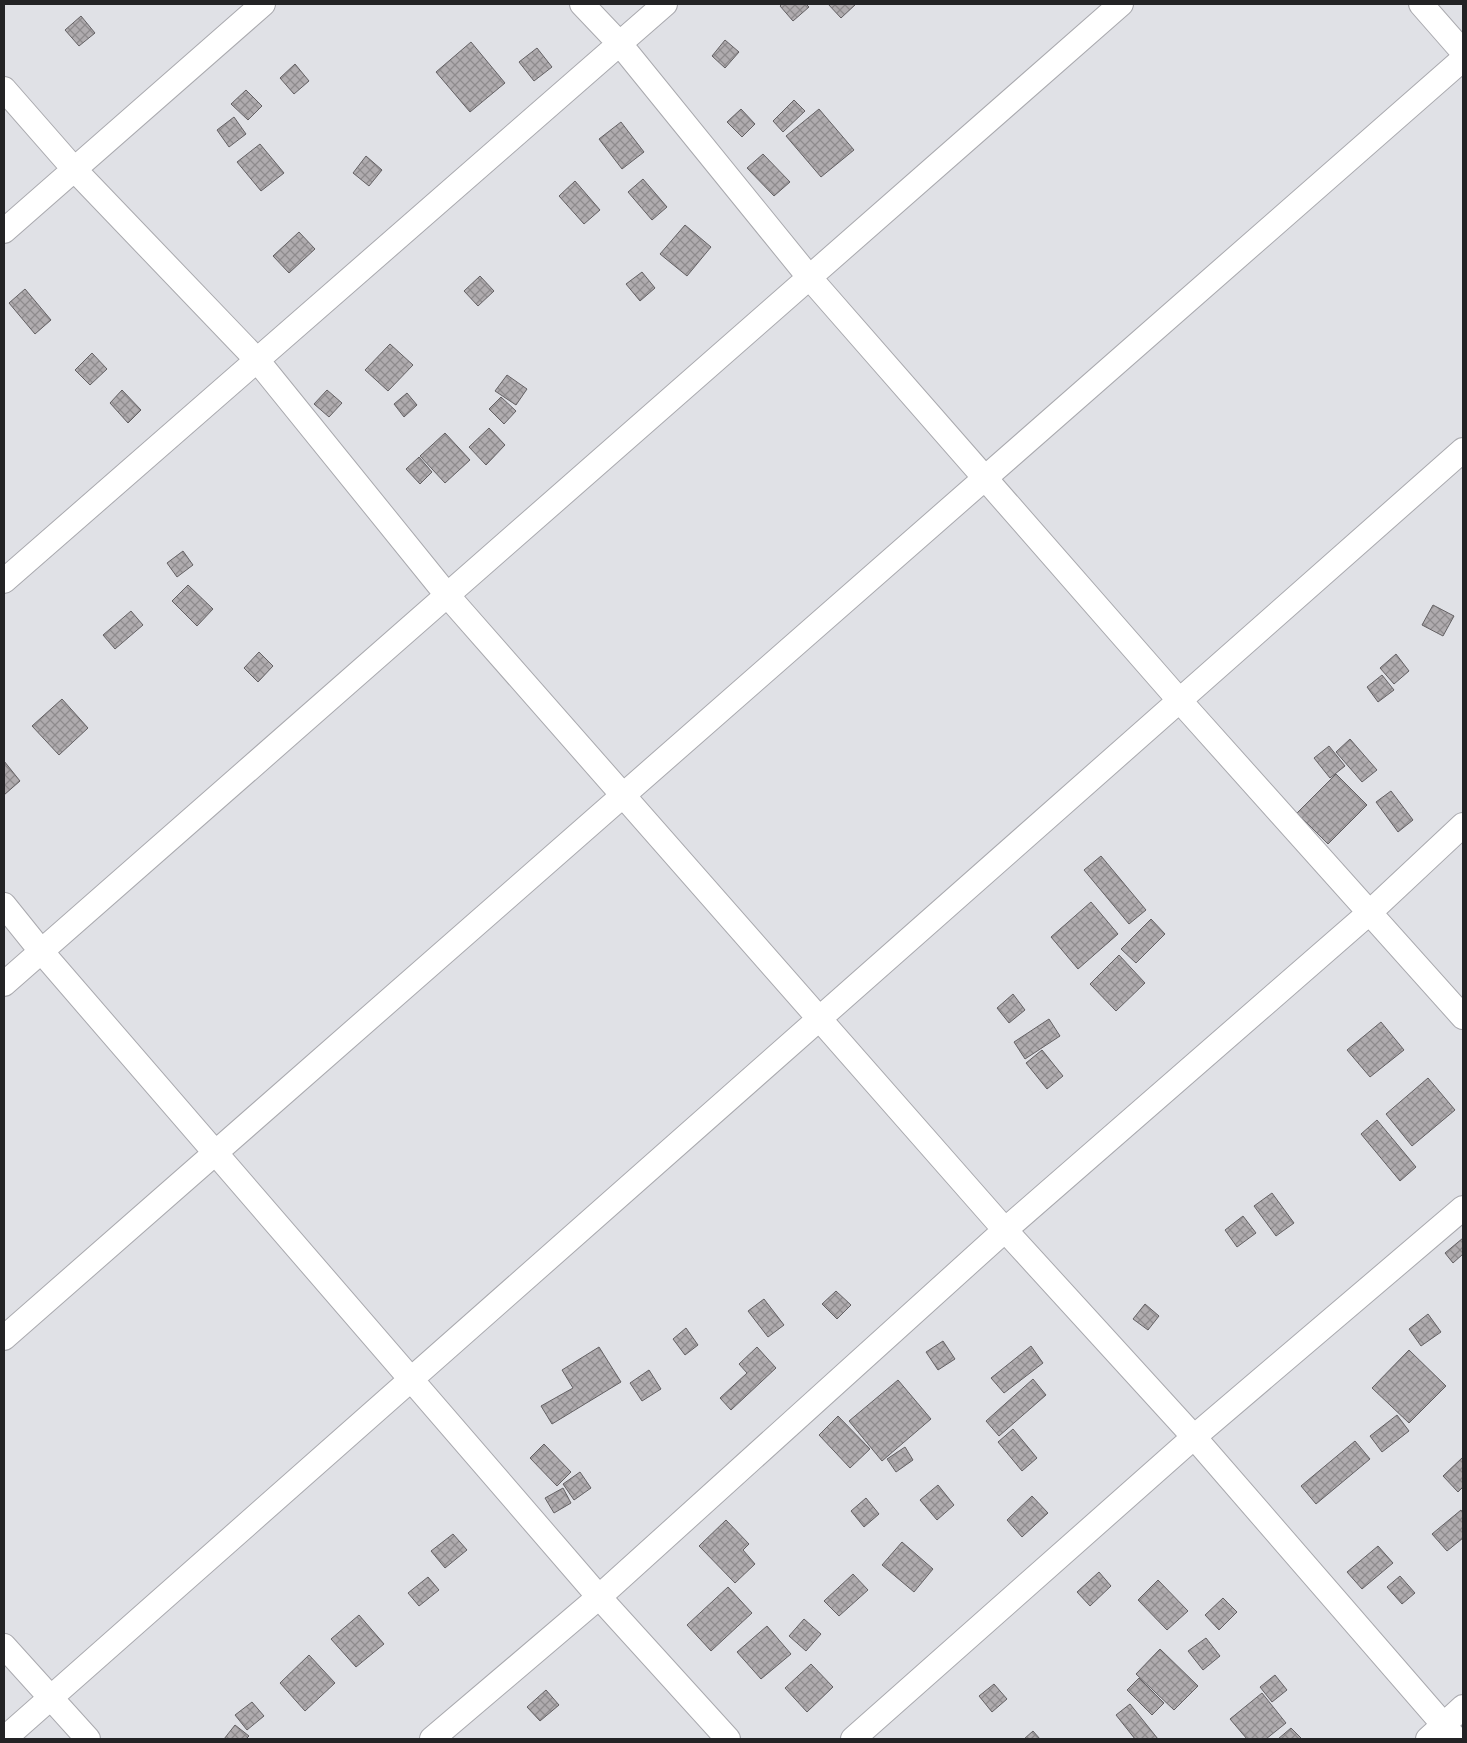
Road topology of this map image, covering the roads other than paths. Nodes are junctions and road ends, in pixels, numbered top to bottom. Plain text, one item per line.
1 (263, 4) edge
2 (582, 4) edge
3 (665, 4) edge
4 (1121, 4) edge
5 (1421, 4) edge
6 (620, 44) junction
7 (1463, 52) edge
8 (1463, 59) edge
9 (4, 89) edge
10 (74, 169) junction
11 (4, 231) edge
12 (809, 277) junction
13 (257, 360) junction
14 (1463, 450) edge
15 (985, 478) junction
16 (4, 581) edge
17 (448, 595) junction
18 (1180, 700) junction
19 (623, 795) junction
20 (1463, 825) edge
21 (4, 905) edge
22 (1369, 912) junction
23 (41, 952) junction
24 (4, 984) edge
25 (1463, 1017) edge
26 (820, 1019) junction
27 (215, 1153) junction
28 (1463, 1208) edge
29 (1005, 1230) junction
30 (4, 1338) edge
31 (411, 1380) junction
32 (1194, 1437) junction
33 (598, 1597) junction
34 (4, 1646) edge
35 (50, 1699) junction
36 (1463, 1707) edge
37 (1443, 1734) edge
38 (4, 1739) edge
39 (88, 1739) edge
40 (432, 1739) edge
41 (728, 1739) edge
42 (853, 1739) edge

1 - 10 street
2 - 6 street
3 - 6 street
4 - 12 street
5 - 7 street
6 - 12 street
6 - 13 street
8 - 15 street
9 - 10 street
10 - 11 street
10 - 13 street
12 - 15 street
12 - 17 street
13 - 16 street
13 - 17 street
14 - 18 street
15 - 18 street
15 - 19 street
17 - 19 street
17 - 23 street
18 - 22 street
18 - 26 street
19 - 26 street
19 - 27 street
20 - 22 street
21 - 23 street
22 - 25 street
22 - 29 street
23 - 24 street
23 - 27 street
26 - 29 street
26 - 31 street
27 - 30 street
27 - 31 street
28 - 32 street
29 - 32 street
29 - 33 street
31 - 33 street
31 - 35 street
32 - 37 street
32 - 42 street
33 - 40 street
33 - 41 street
34 - 35 street
35 - 38 street
35 - 39 street
36 - 37 street

